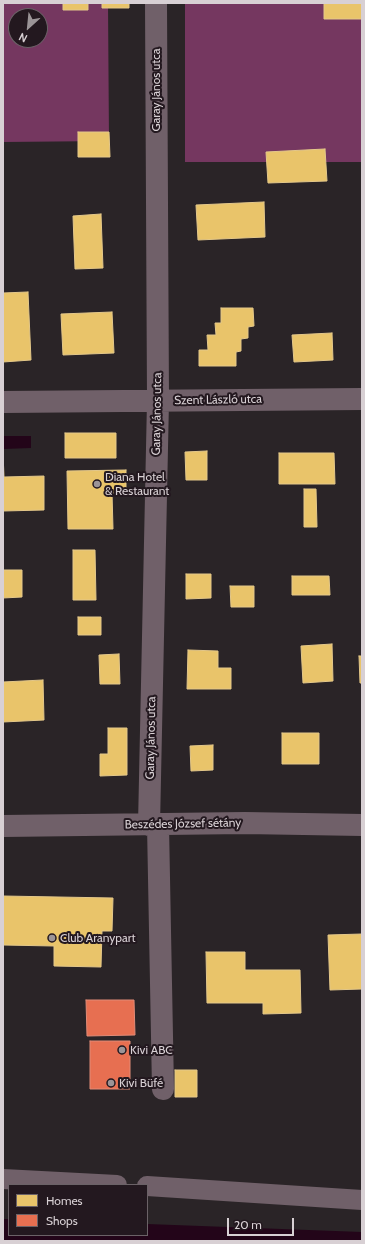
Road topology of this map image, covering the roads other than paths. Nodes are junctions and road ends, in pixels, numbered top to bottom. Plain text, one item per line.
1 (156, 3) edge
2 (362, 399) edge
3 (158, 401) junction
4 (3, 402) edge
5 (154, 825) junction
6 (362, 825) edge
7 (3, 826) edge
8 (163, 1089) dead end
9 (3, 1179) edge
10 (98, 1184) edge
11 (148, 1186) edge
12 (362, 1200) edge

1 - 3 street, Garay János utca
2 - 3 street, Szent László utca
3 - 4 street, Szent László utca
3 - 5 street, Garay János utca
5 - 6 street, Beszédes József sétány
5 - 7 street, Beszédes József sétány
5 - 8 street, Garay János utca
9 - 10 street
11 - 12 street

